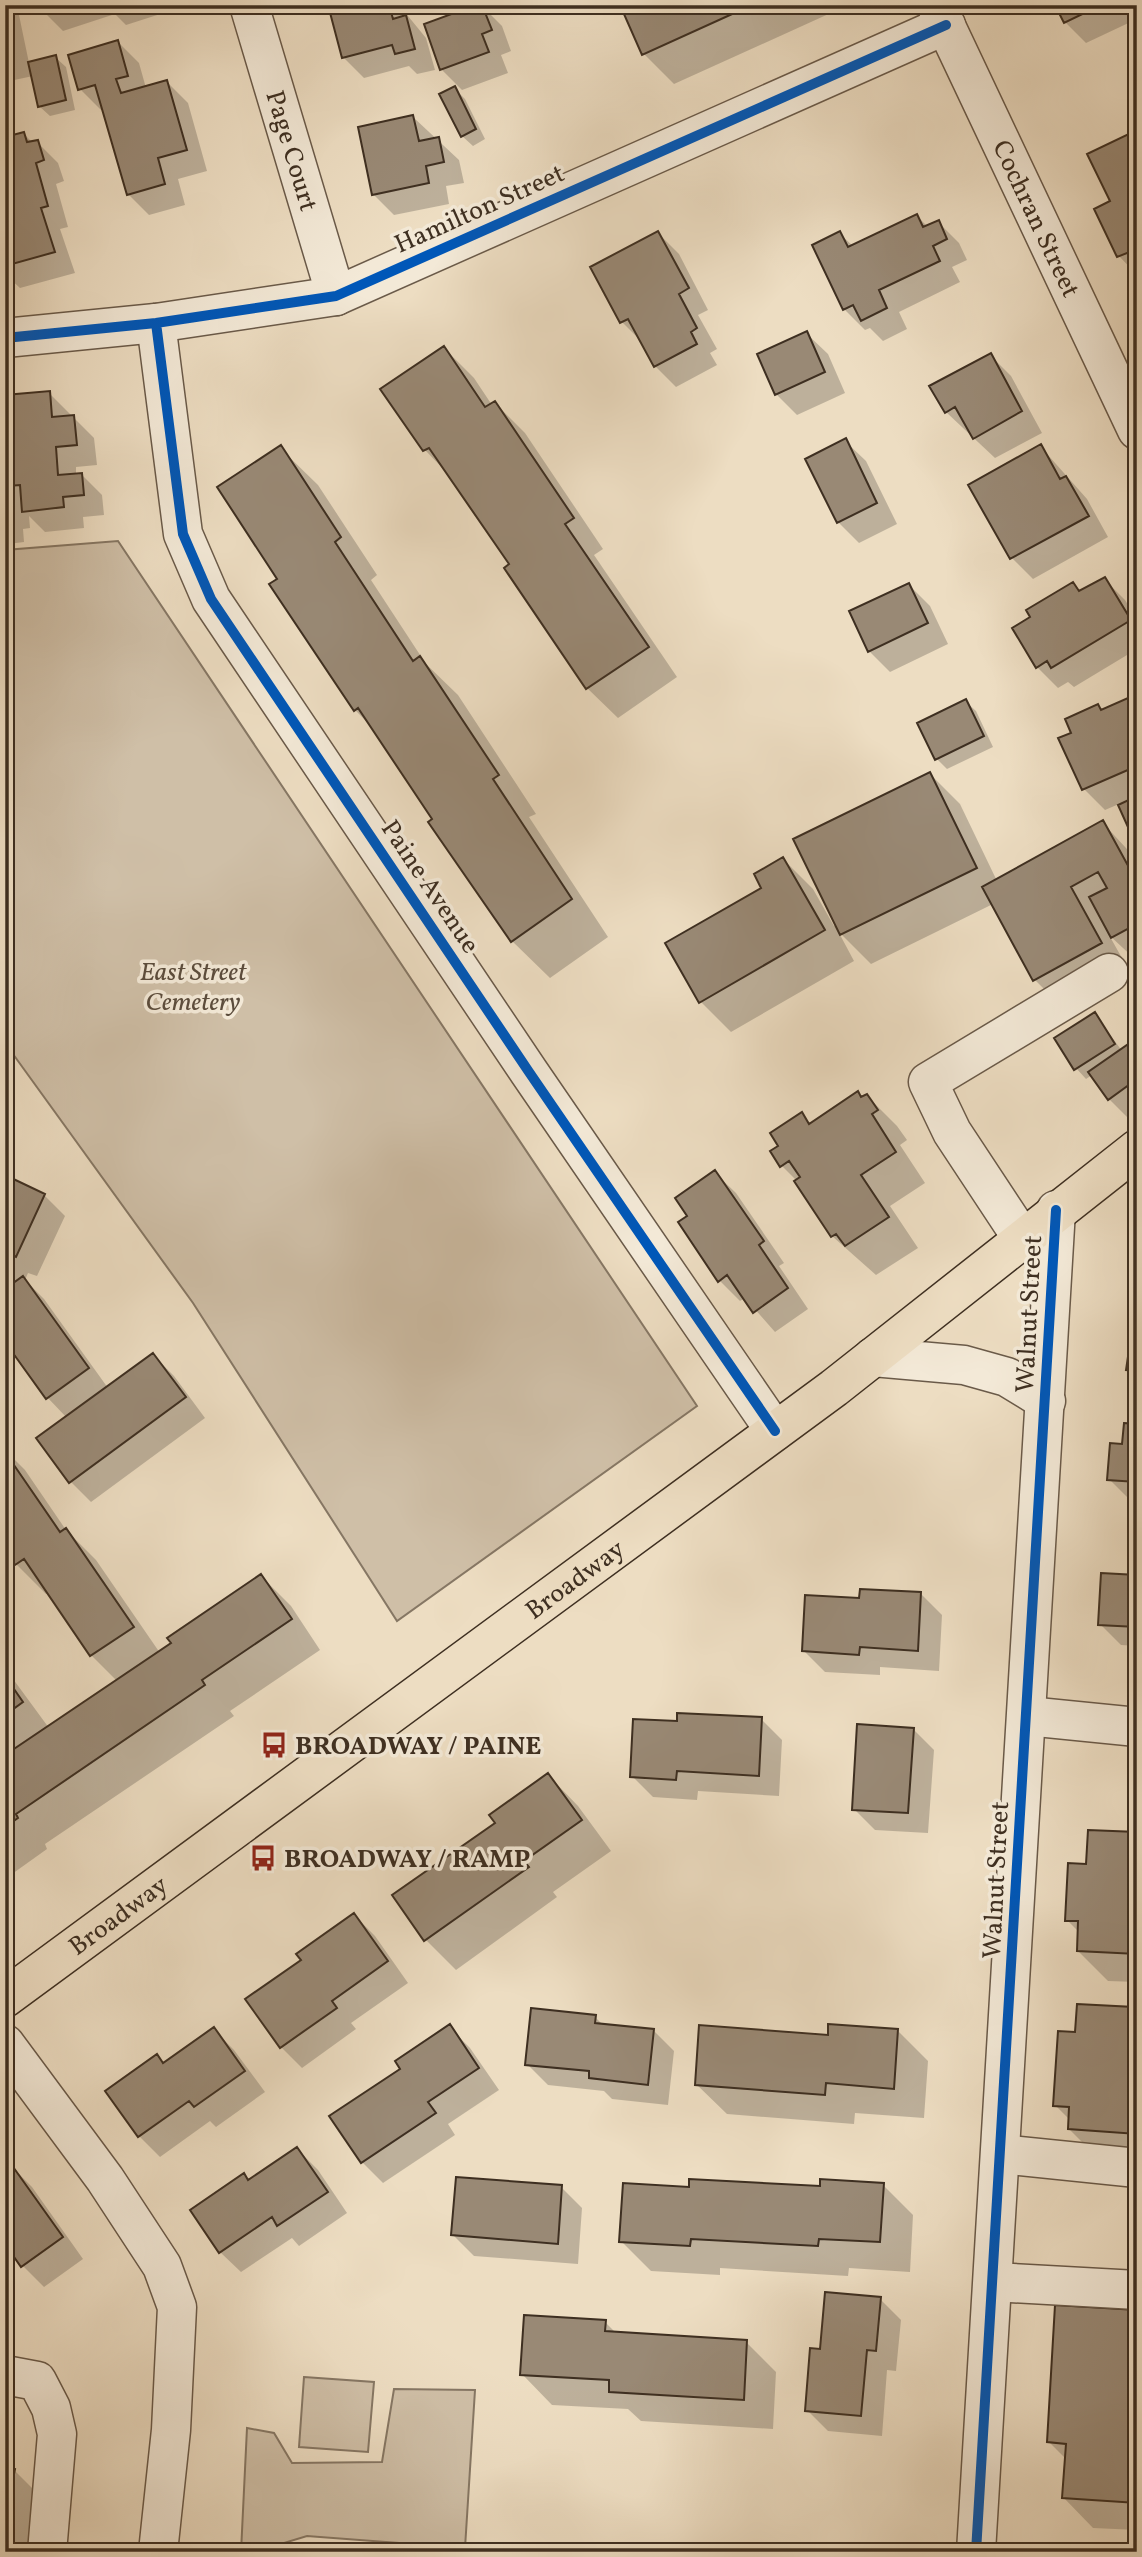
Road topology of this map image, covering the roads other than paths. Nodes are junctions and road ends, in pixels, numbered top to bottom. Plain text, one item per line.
1 (250, 5) edge
2 (941, 15) edge
3 (337, 296) junction
4 (156, 323) junction
5 (5, 338) edge
6 (1137, 430) edge
7 (1109, 973) dead end
8 (1137, 1149) edge
9 (1056, 1210) junction
10 (1022, 1238) junction
11 (873, 1357) junction
12 (1046, 1401) junction
13 (775, 1431) junction
14 (1027, 1716) junction
15 (1137, 1727) edge
16 (5, 1998) edge
17 (5, 2044) edge
18 (1001, 2154) junction
19 (1137, 2168) edge
20 (993, 2283) junction
21 (1137, 2290) edge
22 (21, 2378) edge
23 (47, 2552) edge
24 (158, 2552) edge
25 (976, 2552) edge

1 - 3 street, Page Court
2 - 3 street, Hamilton Street
2 - 6 street, Cochran Street
3 - 4 street, Hamilton Street
4 - 5 street, Hamilton Street
4 - 13 street, Paine Avenue
7 - 10 street
8 - 9 main road, Broadway
9 - 10 main road, Broadway
9 - 12 street, Walnut Street
10 - 11 main road, Broadway
11 - 12 street
11 - 13 main road, Broadway
12 - 14 street, Walnut Street
13 - 16 main road, Broadway
14 - 15 street
14 - 18 street, Walnut Street
17 - 24 street
18 - 19 street
18 - 20 street, Walnut Street
20 - 21 street
20 - 25 street, Walnut Street
22 - 23 street

